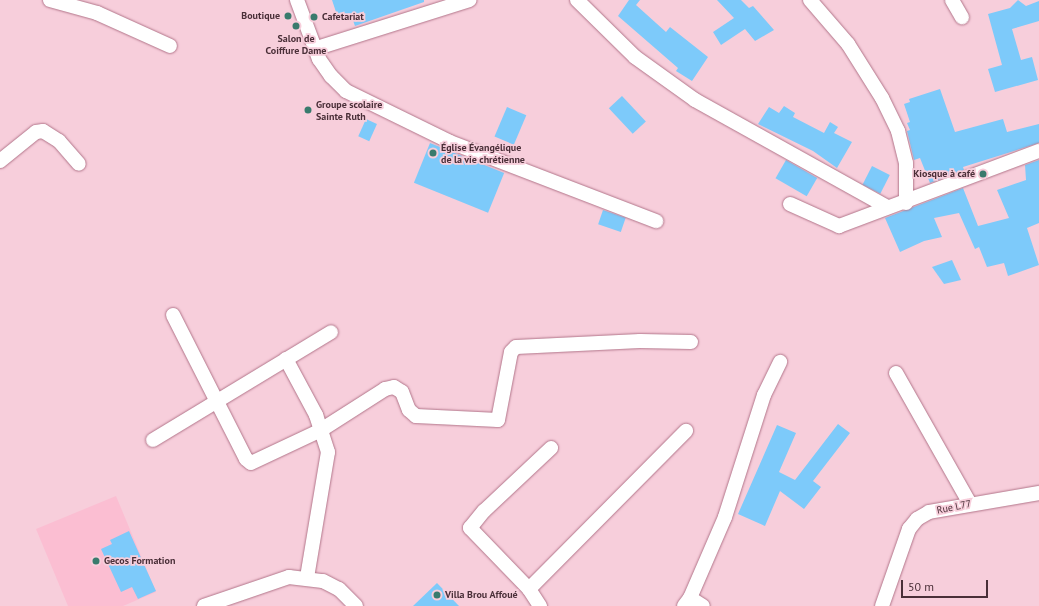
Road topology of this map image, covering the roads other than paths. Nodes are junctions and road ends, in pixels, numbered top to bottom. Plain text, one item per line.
1 (50, 0) edge
2 (297, 0) edge
3 (469, 0) edge
4 (577, 0) edge
5 (810, 0) edge
6 (952, 0) edge
7 (962, 17) dead end
8 (170, 46) dead end
9 (314, 50) junction
10 (1039, 151) edge
11 (0, 161) edge
12 (79, 164) dead end
13 (906, 203) junction
14 (790, 204) dead end
15 (887, 207) junction
16 (656, 221) dead end
17 (173, 315) dead end
18 (331, 332) dead end
19 (692, 342) dead end
20 (286, 359) junction
21 (780, 362) dead end
22 (896, 373) dead end
23 (218, 400) junction
24 (321, 430) junction
25 (686, 431) dead end
26 (153, 440) dead end
27 (551, 448) dead end
28 (1039, 493) edge
29 (970, 504) junction
30 (308, 578) junction
31 (529, 588) junction
32 (687, 602) edge
33 (204, 606) edge
34 (356, 606) edge
35 (540, 606) edge
36 (702, 606) edge
37 (882, 606) edge

1 - 8 street
2 - 9 street
3 - 9 street
4 - 15 street
5 - 13 street
6 - 7 street
9 - 16 street
10 - 13 street
11 - 12 street
13 - 15 street
14 - 15 street
17 - 23 street
18 - 20 street
19 - 24 street
20 - 23 street
20 - 24 street
21 - 32 street
22 - 29 street
23 - 24 street
23 - 26 street
24 - 30 street
25 - 31 street
27 - 31 street
28 - 29 street, Rue L77
29 - 37 street, Rue L77
30 - 33 street
30 - 34 street
31 - 35 street
32 - 36 street

